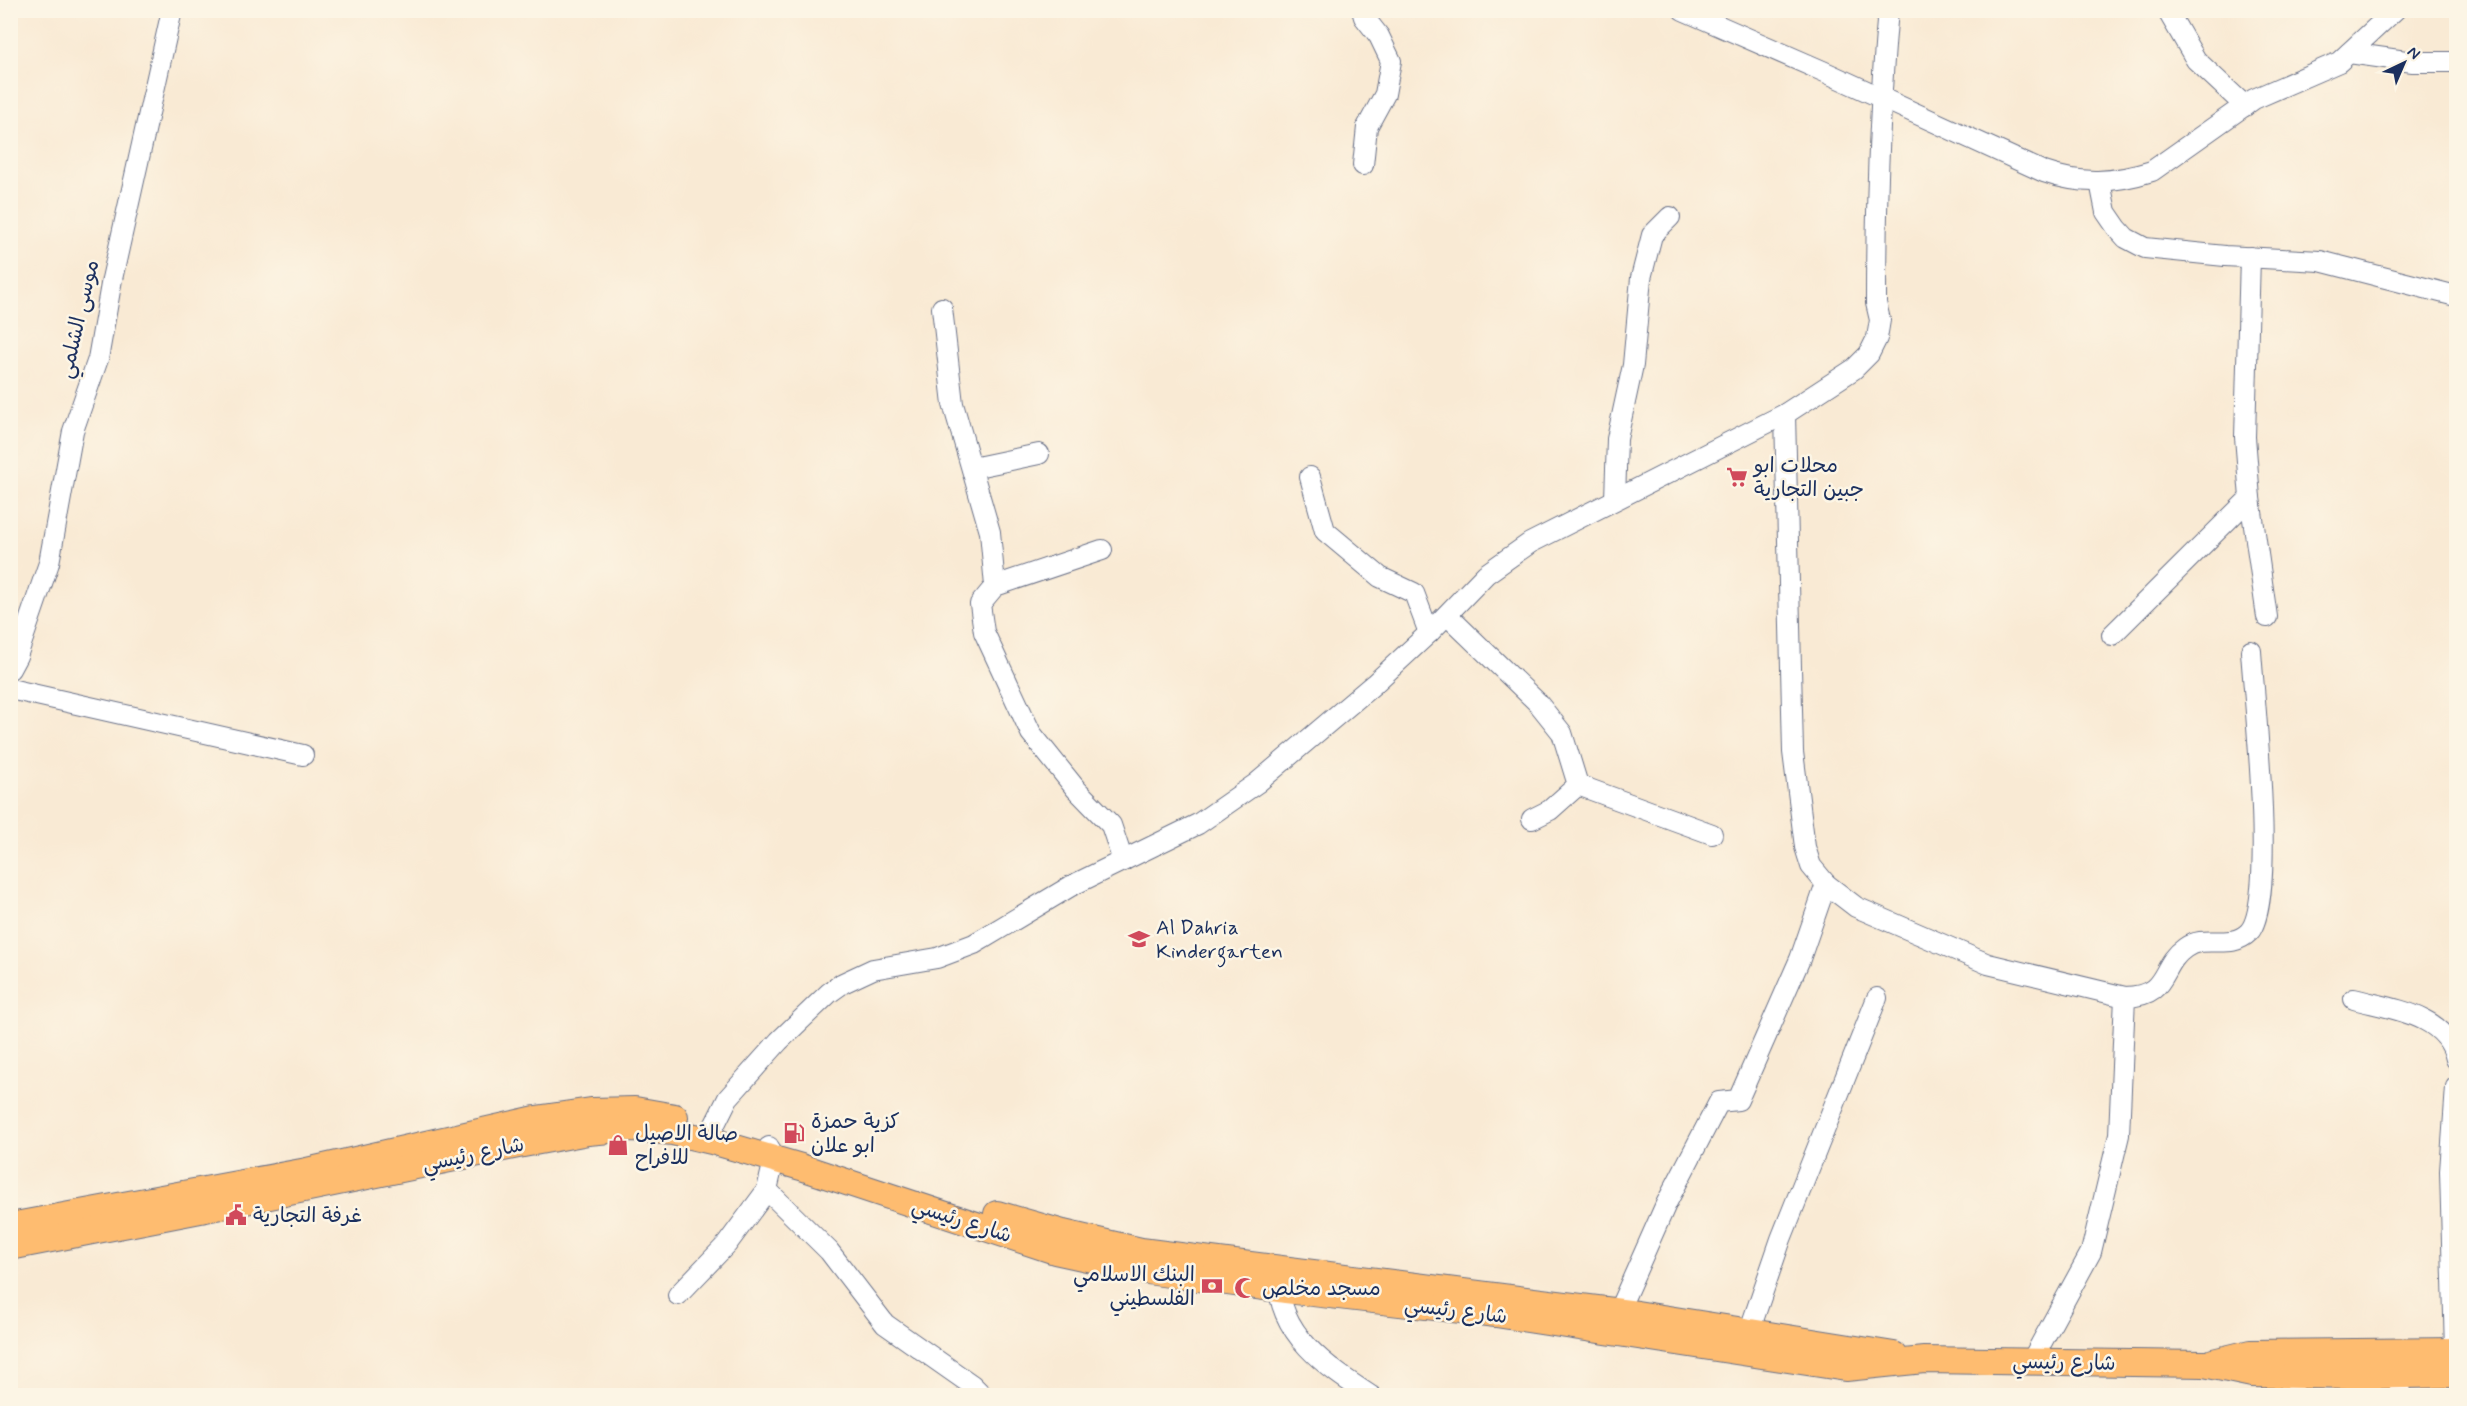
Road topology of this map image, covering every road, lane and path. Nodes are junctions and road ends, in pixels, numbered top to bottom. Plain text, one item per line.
1 (172, 10) edge
2 (1362, 10) edge
3 (1683, 10) edge
4 (1888, 10) edge
5 (2167, 10) edge
6 (2395, 10) edge
7 (2349, 53) junction
8 (2457, 62) edge
9 (1880, 98) junction
10 (2245, 106) junction
11 (1363, 165) dead end
12 (2100, 182) junction
13 (1670, 217) dead end
14 (2250, 257) junction
15 (2457, 296) edge
16 (942, 308) dead end
17 (1785, 414) junction
18 (1039, 454) dead end
19 (972, 468) junction
20 (1310, 477) dead end
21 (2250, 498) junction
22 (1615, 499) junction
23 (1102, 550) dead end
24 (995, 586) junction
25 (1447, 615) junction
26 (2267, 617) dead end
27 (1429, 633) junction
28 (2112, 635) dead end
29 (2251, 651) dead end
30 (10, 669) edge
31 (10, 688) edge
32 (303, 755) dead end
33 (1578, 785) junction
34 (1532, 819) dead end
35 (1712, 834) dead end
36 (1123, 861) junction
37 (1826, 884) junction
38 (2125, 997) junction
39 (1877, 998) dead end
40 (2354, 999) dead end
41 (2457, 1059) edge
42 (2457, 1087) edge
43 (712, 1135) junction
44 (771, 1152) junction
45 (767, 1190) junction
46 (10, 1226) edge
47 (10, 1247) edge
48 (1278, 1279) junction
49 (678, 1295) dead end
50 (1618, 1312) junction
51 (1748, 1342) junction
52 (2456, 1358) edge
53 (2031, 1362) junction
54 (2204, 1364) junction
55 (2293, 1385) edge
56 (2400, 1385) edge
57 (983, 1395) edge
58 (1371, 1395) edge

1 - 30 street, موسى الشلمي
2 - 11 street
3 - 9 street
4 - 9 street
5 - 10 street
6 - 7 street
7 - 8 street
7 - 10 street
9 - 12 street
9 - 17 street
10 - 12 street
12 - 14 street
13 - 22 street
14 - 15 street
14 - 21 street
16 - 19 street
17 - 22 street
17 - 37 street
18 - 19 street
19 - 24 street
20 - 27 street
21 - 26 street
21 - 28 street
22 - 25 street
23 - 24 street
24 - 36 street
25 - 27 street
25 - 33 street
27 - 36 street
29 - 38 street
31 - 32 street
33 - 34 street
33 - 35 street
36 - 43 street
37 - 38 street
37 - 50 street
38 - 53 street
39 - 51 street
40 - 41 street
42 - 52 street
43 - 44 main road, شارع رئيسي
43 - 46 main road, شارع رئيسي
43 - 47 main road, شارع رئيسي
44 - 45 street
44 - 48 main road, شارع رئيسي
45 - 49 street
45 - 57 street
48 - 50 main road, شارع رئيسي
48 - 51 main road, شارع رئيسي
48 - 58 street
50 - 51 main road, شارع رئيسي
51 - 53 main road, شارع رئيسي
52 - 54 main road, شارع رئيسي
52 - 56 main road, شارع رئيسي
53 - 54 main road, شارع رئيسي
54 - 55 main road, شارع رئيسي
55 - 56 main road, شارع رئيسي

